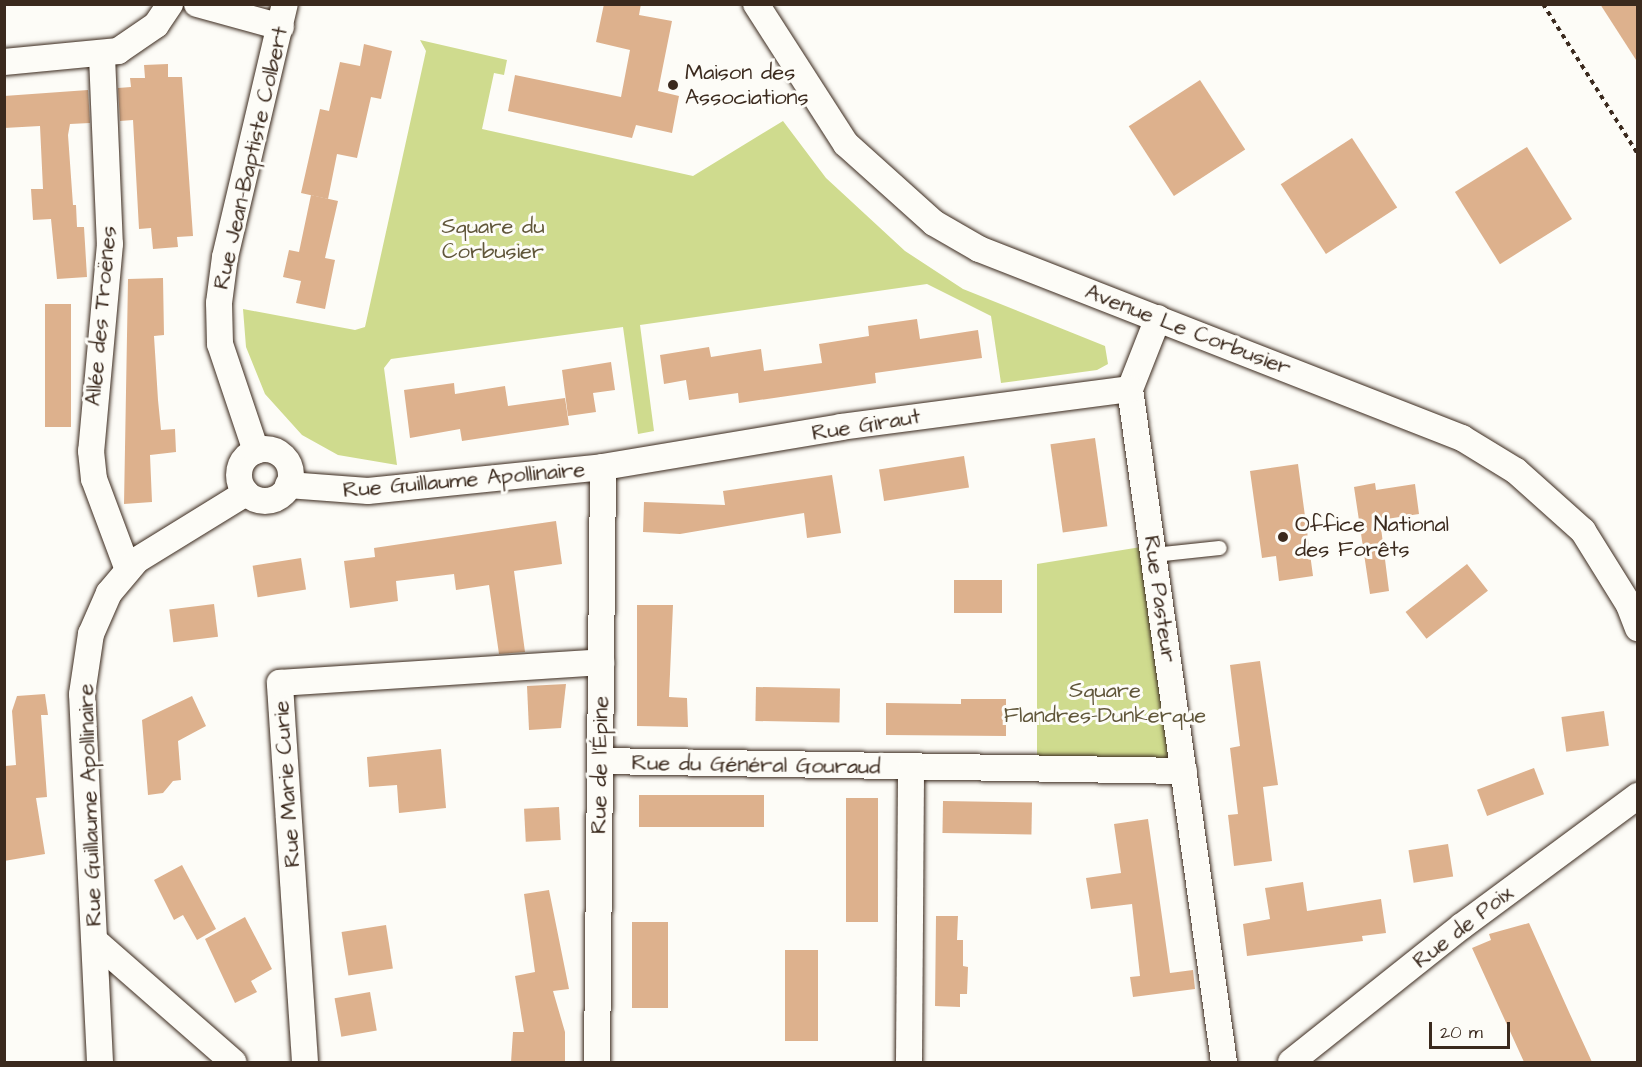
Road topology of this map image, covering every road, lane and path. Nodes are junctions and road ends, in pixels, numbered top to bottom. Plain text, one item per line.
1 (170, 4) edge
2 (197, 4) edge
3 (756, 4) edge
4 (1543, 4) edge
5 (283, 16) edge
6 (102, 56) junction
7 (4, 62) edge
8 (1638, 154) edge
9 (1158, 318) junction
10 (1130, 389) junction
11 (256, 451) junction
12 (603, 467) junction
13 (288, 486) junction
14 (246, 493) junction
15 (1220, 549) dead end
16 (1154, 555) junction
17 (128, 570) junction
18 (1635, 615) edge
19 (601, 662) junction
20 (600, 761) junction
21 (911, 768) junction
22 (1184, 771) junction
23 (1638, 796) edge
24 (95, 940) junction
25 (100, 1062) edge
26 (233, 1062) edge
27 (305, 1062) edge
28 (597, 1062) edge
29 (909, 1062) edge
30 (1224, 1062) edge
31 (1291, 1062) edge

1 - 6 street
2 - 5 street
3 - 9 street, Avenue Le Corbusier
4 - 8 path
5 - 11 street, Rue Jean-Baptiste Colbert
6 - 7 street
6 - 17 street, Allée des Troënes
9 - 10 street, Rue Pasteur
9 - 18 street, Avenue Le Corbusier
10 - 12 street, Rue Giraut
10 - 16 street, Rue Pasteur
11 - 13 street
11 - 14 street
12 - 13 street, Rue Guillaume Apollinaire
12 - 19 street, Rue de l'Épine
13 - 14 street
14 - 17 street, Rue Guillaume Apollinaire
15 - 16 lane
16 - 22 street, Rue Pasteur
17 - 24 street, Rue Guillaume Apollinaire
19 - 20 street, Rue de l'Épine
19 - 27 street, Rue Marie Curie
20 - 21 street, Rue du Général Gouraud
20 - 28 street, Rue de l'Épine
21 - 22 street, Rue du Général Gouraud
21 - 29 street, Rue du Général Gouraud
22 - 30 street, Rue Pasteur
23 - 31 street, Rue de Poix
24 - 25 street, Rue Guillaume Apollinaire
24 - 26 street, Rue Guillaume Apollinaire

